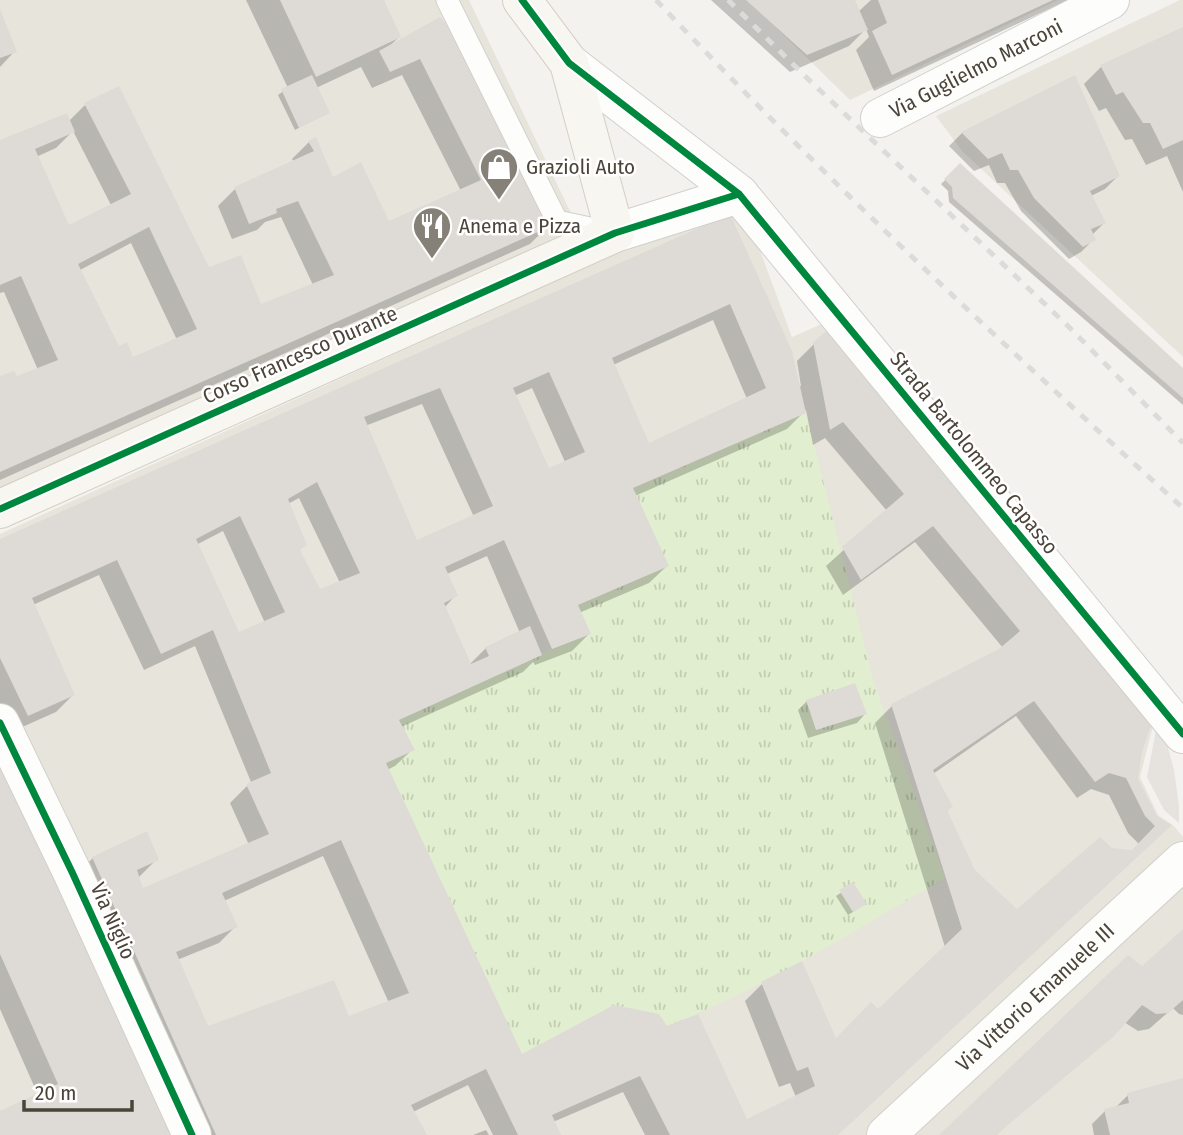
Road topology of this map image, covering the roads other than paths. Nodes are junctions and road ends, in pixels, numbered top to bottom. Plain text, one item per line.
1 (447, 0) edge
2 (522, 0) edge
3 (1110, 0) edge
4 (569, 62) junction
5 (880, 118) dead end
6 (739, 194) junction
7 (615, 233) junction
8 (0, 509) edge
9 (0, 723) edge
10 (1183, 734) edge
11 (1183, 861) edge
12 (192, 1135) edge
13 (886, 1135) edge

1 - 7 lane
2 - 4 street
3 - 5 street, Via Guglielmo Marconi
4 - 6 street, Strada Bartolommeo Capasso
4 - 7 street
6 - 7 street
6 - 10 street, Strada Bartolommeo Capasso
7 - 8 street, Corso Francesco Durante
9 - 12 street, Via Niglio
11 - 13 street, Via Vittorio Emanuele III

